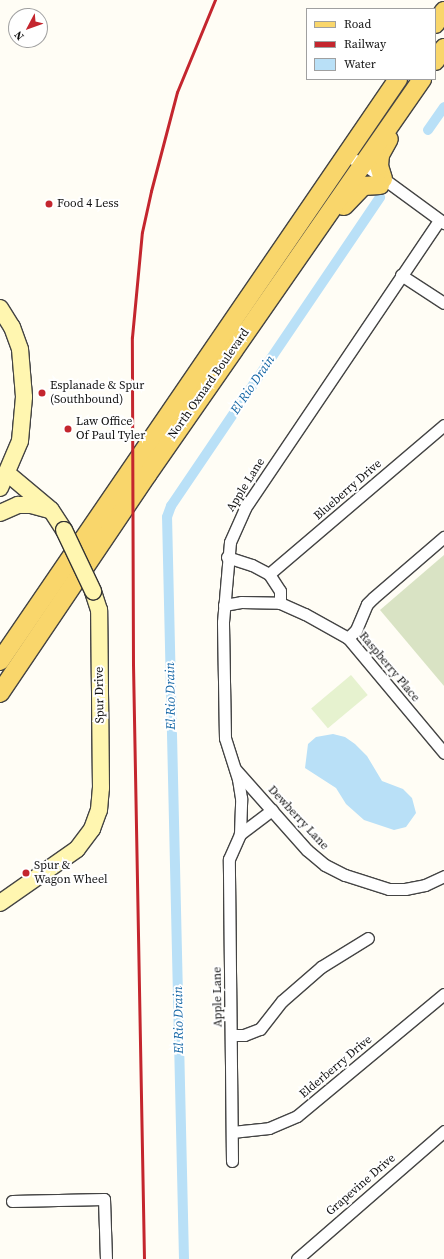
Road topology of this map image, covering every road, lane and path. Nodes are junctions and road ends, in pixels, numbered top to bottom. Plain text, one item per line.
1 (444, 11) edge
2 (436, 23) edge
3 (444, 48) edge
4 (436, 60) edge
5 (397, 80) edge
6 (422, 80) edge
7 (422, 80) edge
8 (344, 155) junction
9 (360, 166) junction
10 (382, 182) junction
11 (442, 221) edge
12 (321, 222) junction
13 (401, 275) junction
14 (444, 303) edge
15 (0, 308) edge
16 (444, 425) edge
17 (3, 481) edge
18 (51, 510) junction
19 (0, 513) edge
20 (444, 537) edge
21 (227, 557) junction
22 (270, 574) junction
23 (280, 603) junction
24 (224, 605) junction
25 (348, 638) junction
26 (0, 661) edge
27 (0, 692) edge
28 (444, 753) edge
29 (233, 766) junction
30 (272, 810) junction
31 (240, 834) junction
32 (444, 876) edge
33 (0, 903) edge
34 (368, 938) dead end
35 (444, 994) edge
36 (232, 1035) junction
37 (444, 1131) edge
38 (232, 1132) junction
39 (232, 1161) dead end
40 (12, 1201) dead end
41 (106, 1259) edge
42 (297, 1259) edge

1 - 2 main road
3 - 4 main road
5 - 8 main road, North Oxnard Boulevard
6 - 9 main road, North Oxnard Boulevard
7 - 10 main road
8 - 9 street
8 - 26 main road, North Oxnard Boulevard
9 - 10 street
9 - 12 main road, North Oxnard Boulevard
10 - 11 street
10 - 12 main road
11 - 13 street, Apple Lane
12 - 27 main road, North Oxnard Boulevard
13 - 14 street
13 - 21 street, Apple Lane
15 - 17 street
16 - 22 street, Blueberry Drive
17 - 18 street, Spur Drive
18 - 19 street
18 - 33 street, Spur Drive, bridge
20 - 25 street
21 - 22 street
21 - 24 street, Apple Lane
22 - 23 street
23 - 24 street, Raspberry Place
23 - 25 street, Raspberry Place
24 - 29 street, Apple Lane
25 - 28 street, Raspberry Place
29 - 30 street, Dewberry Lane
29 - 31 street, Apple Lane
30 - 31 street
30 - 32 street, Dewberry Lane
31 - 36 street, Apple Lane
34 - 36 street
35 - 38 street, Elderberry Drive
36 - 38 street, Apple Lane
37 - 42 street, Grapevine Drive
38 - 39 street, Apple Lane
40 - 41 street

